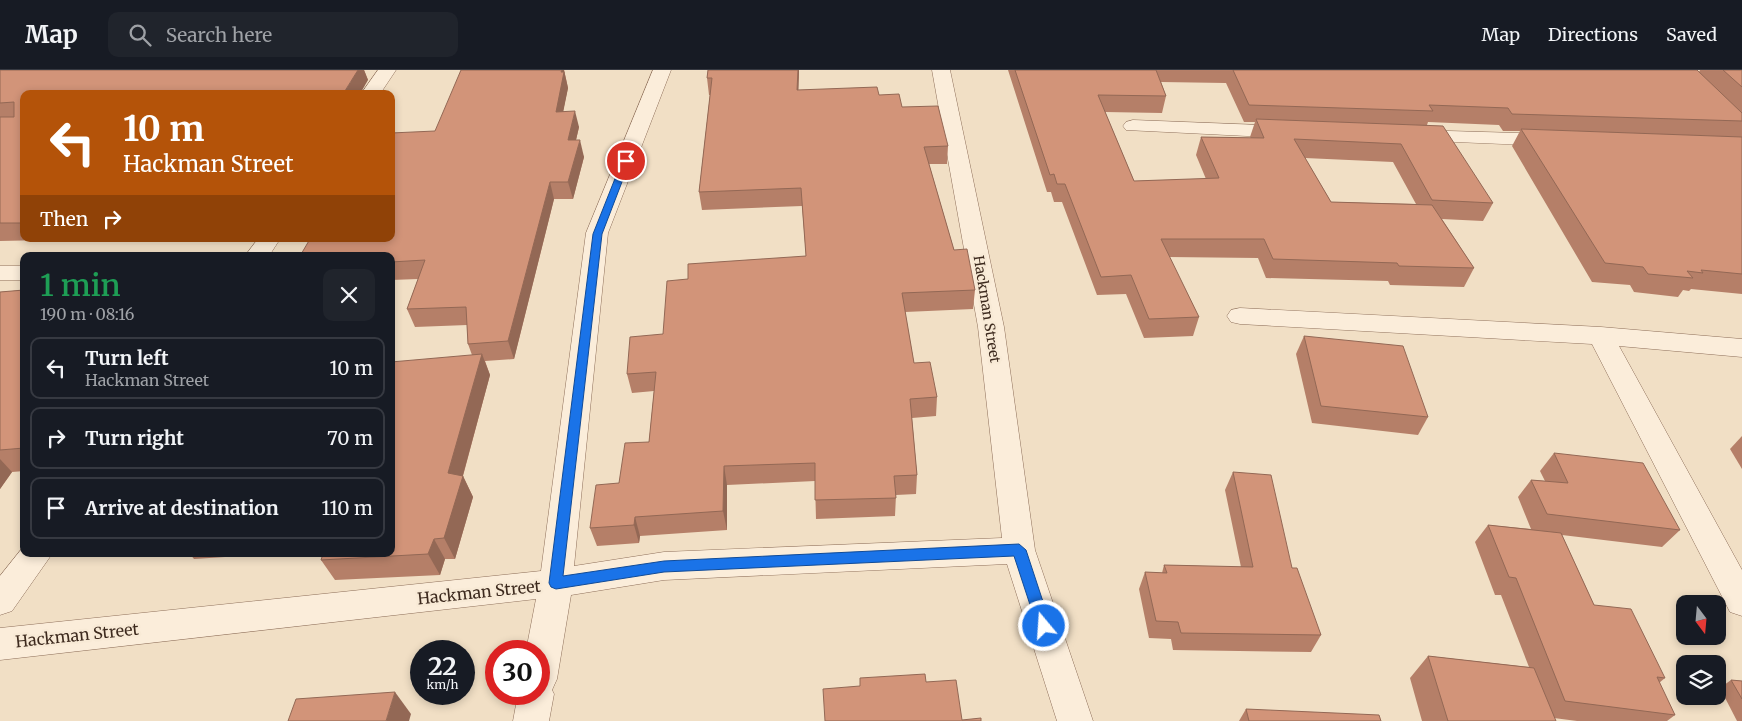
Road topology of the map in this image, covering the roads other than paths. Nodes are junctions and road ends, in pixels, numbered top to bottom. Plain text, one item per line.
1 (387, 70) edge
2 (662, 70) edge
3 (941, 70) edge
4 (373, 90) edge
5 (1133, 126) dead end
6 (1302, 132) edge
7 (1392, 135) edge
8 (1572, 141) edge
9 (0, 273) edge
10 (20, 273) edge
11 (1240, 316) dead end
12 (1601, 336) junction
13 (1742, 348) edge
14 (1019, 550) junction
15 (34, 557) edge
16 (556, 583) junction
17 (0, 602) edge
18 (1742, 602) edge
19 (546, 640) edge
20 (0, 644) edge
21 (534, 705) edge
22 (531, 721) edge
23 (1075, 721) edge

1 - 4 street
2 - 16 street
3 - 14 street, Hackman Street
5 - 6 street
7 - 8 street
9 - 10 street
11 - 12 street
12 - 13 street
12 - 18 street
14 - 16 street, Hackman Street
14 - 23 street, Hackman Street
15 - 17 street
16 - 19 street
16 - 20 street, Hackman Street
21 - 22 street

